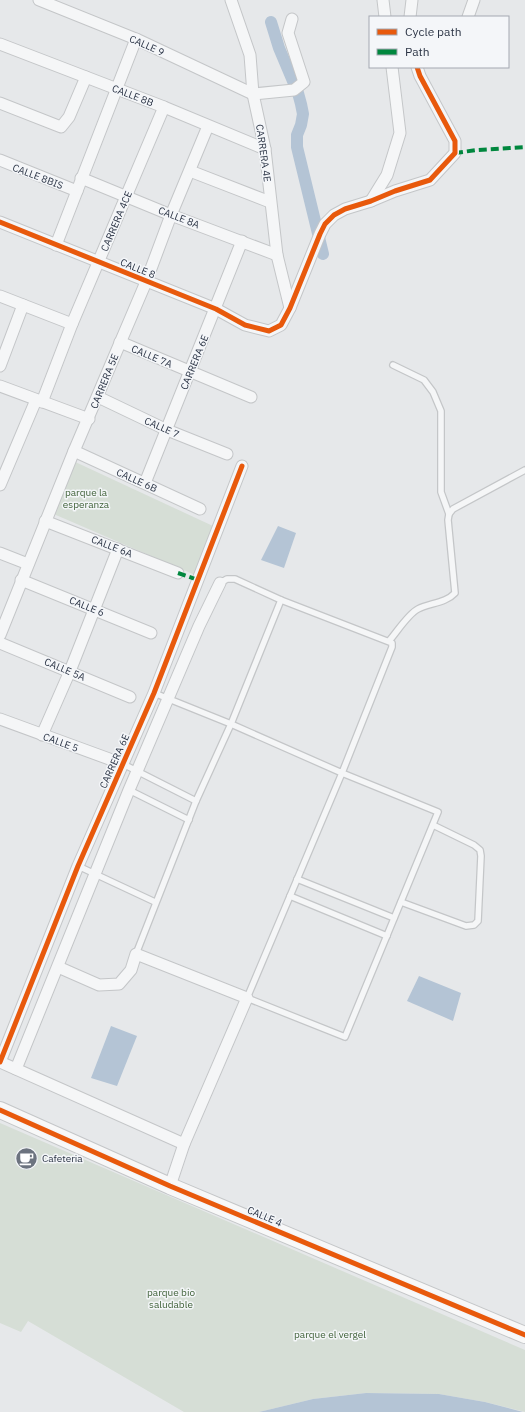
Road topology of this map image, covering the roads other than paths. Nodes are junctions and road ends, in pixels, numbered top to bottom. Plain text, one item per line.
1 (39, 0) edge
2 (231, 0) edge
3 (383, 0) edge
4 (412, 0) edge
5 (474, 0) edge
6 (385, 16) edge
7 (410, 16) edge
8 (468, 16) edge
9 (292, 19) dead end
10 (136, 39) junction
11 (0, 44) edge
12 (392, 68) edge
13 (417, 68) edge
14 (86, 77) junction
15 (116, 89) junction
16 (254, 94) junction
17 (0, 103) edge
18 (164, 107) junction
19 (208, 126) junction
20 (265, 149) junction
21 (0, 160) edge
22 (190, 171) junction
23 (81, 178) junction
24 (77, 191) junction
25 (127, 196) junction
26 (371, 201) junction
27 (270, 202) junction
28 (171, 215) junction
29 (0, 222) edge
30 (242, 241) junction
31 (56, 245) junction
32 (277, 255) junction
33 (99, 262) junction
34 (146, 282) junction
35 (0, 296) edge
36 (23, 305) junction
37 (290, 308) junction
38 (216, 309) junction
39 (72, 324) junction
40 (120, 342) junction
41 (393, 365) dead end
42 (0, 366) edge
43 (190, 372) junction
44 (0, 386) edge
45 (98, 397) junction
46 (251, 397) dead end
47 (39, 401) junction
48 (89, 419) junction
49 (167, 430) junction
50 (74, 451) junction
51 (227, 454) dead end
52 (242, 466) dead end
53 (525, 470) edge
54 (145, 483) junction
55 (0, 485) edge
56 (200, 509) dead end
57 (449, 514) junction
58 (45, 521) junction
59 (118, 549) junction
60 (0, 553) edge
61 (28, 564) junction
62 (178, 573) dead end
63 (21, 580) junction
64 (220, 583) joint
65 (281, 600) junction
66 (94, 609) junction
67 (183, 620) junction
68 (199, 626) junction
69 (151, 633) dead end
70 (0, 635) edge
71 (389, 641) junction
72 (0, 643) edge
73 (168, 656) junction
74 (183, 663) junction
75 (70, 671) junction
76 (154, 693) junction
77 (130, 697) dead end
78 (168, 699) junction
79 (0, 719) edge
80 (231, 724) junction
81 (42, 735) junction
82 (123, 764) junction
83 (138, 771) junction
84 (342, 773) junction
85 (113, 784) junction
86 (129, 790) junction
87 (196, 801) junction
88 (189, 820) junction
89 (433, 825) junction
90 (78, 866) junction
91 (95, 874) junction
92 (297, 879) junction
93 (290, 896) junction
94 (155, 902) junction
95 (401, 902) junction
96 (394, 918) junction
97 (387, 936) junction
98 (46, 945) junction
99 (63, 953) junction
100 (136, 954) junction
101 (58, 967) junction
102 (247, 998) junction
103 (23, 1003) junction
104 (39, 1011) junction
105 (0, 1062) edge
106 (16, 1069) junction
107 (0, 1110) edge
108 (184, 1144) junction
109 (170, 1186) junction
110 (525, 1334) edge

1 - 10 street, CALLE 9
2 - 16 street, CARRERA 4E
3 - 6 street
4 - 7 street
5 - 8 street
9 - 16 street
10 - 15 street
10 - 16 street, CALLE 9
11 - 14 street, CALLE 8B
12 - 26 street
13 - 26 street
14 - 15 street, CALLE 8B
14 - 17 street
15 - 18 street, CALLE 8B
15 - 23 street
16 - 20 street, CARRERA 4E
18 - 19 street, CALLE 8B
18 - 25 street, CARRERA 4CE
19 - 20 street, CALLE 8B
19 - 22 street, CARRERA 5E
20 - 27 street, CARRERA 4E
21 - 24 street, CALLE 8BIS
22 - 27 street
22 - 28 street, CARRERA 5E
23 - 24 street
23 - 25 street, CALLE 8A
24 - 31 street
25 - 28 street, CALLE 8A
25 - 33 street, CARRERA 4CE
26 - 37 street
27 - 32 street, CARRERA 4E
28 - 30 street, CALLE 8A
28 - 34 street, CARRERA 5E
29 - 31 street, CALLE 8
30 - 32 street, CALLE 8A
30 - 38 street, CARRERA 6E
31 - 33 street, CALLE 8
32 - 37 street, CARRERA 4E
33 - 34 street, CALLE 8
33 - 39 street, CARRERA 4CE
34 - 38 street, CALLE 8
34 - 40 street, CARRERA 5E
35 - 36 street
36 - 39 street
36 - 42 street
37 - 38 street, CALLE 8
38 - 43 street, CARRERA 6E
39 - 47 street, CARRERA 4CE
40 - 43 street, CALLE 7A
40 - 45 street, CARRERA 5E
41 - 57 lane
43 - 46 street, CALLE 7A
43 - 49 street, CARRERA 6E
44 - 47 street
45 - 48 street, CARRERA 5E
45 - 49 street, CALLE 7
47 - 48 street
47 - 55 street, CARRERA 4CE
48 - 50 street, CARRERA 5E
49 - 51 street, CALLE 7
49 - 54 street, CARRERA 6E
50 - 54 street, CALLE 6B
50 - 58 street, CARRERA 5E
52 - 67 street, CARRERA 6E
53 - 57 lane
54 - 56 street, CALLE 6B
57 - 71 lane
58 - 59 street, CALLE 6A
58 - 61 street, CARRERA 5E
59 - 62 street, CALLE 6A
59 - 66 street
60 - 61 street
61 - 63 street, CARRERA 5E
63 - 66 street, CALLE 6
63 - 70 street, CARRERA 5E
64 - 65 lane
64 - 68 street
65 - 71 lane
65 - 80 lane
66 - 69 street, CALLE 6
66 - 75 street
67 - 68 street
67 - 73 street, CARRERA 6E
68 - 74 street
71 - 84 lane
72 - 75 street, CALLE 5A
73 - 74 street
73 - 76 street, CARRERA 6E
74 - 78 street
75 - 77 street, CALLE 5A
75 - 81 street
76 - 78 lane
76 - 82 street, CARRERA 6E
78 - 80 lane
78 - 83 street
79 - 81 street, CALLE 5
80 - 84 lane
80 - 87 lane
81 - 82 street, CALLE 5
82 - 83 lane
82 - 85 street, CARRERA 6E
83 - 86 street
83 - 87 lane
84 - 89 lane
84 - 92 lane
85 - 86 street
85 - 90 street, CARRERA 6E
86 - 88 lane
86 - 91 street
87 - 88 lane
88 - 94 lane
89 - 95 lane
89 - 95 lane
90 - 91 lane
90 - 98 street, CARRERA 6E
91 - 94 lane
91 - 99 street
92 - 93 lane
92 - 96 lane
93 - 97 lane
93 - 102 lane
94 - 100 lane
95 - 96 lane
96 - 97 lane
97 - 102 lane
98 - 99 street
98 - 103 street, CARRERA 6E
99 - 101 street
100 - 101 street
100 - 102 street
101 - 104 street
102 - 108 street
103 - 104 street
103 - 105 street, CARRERA 6E
104 - 106 street
105 - 106 street
106 - 108 street
107 - 109 street, CALLE 4
108 - 109 street
109 - 110 street, CALLE 4

